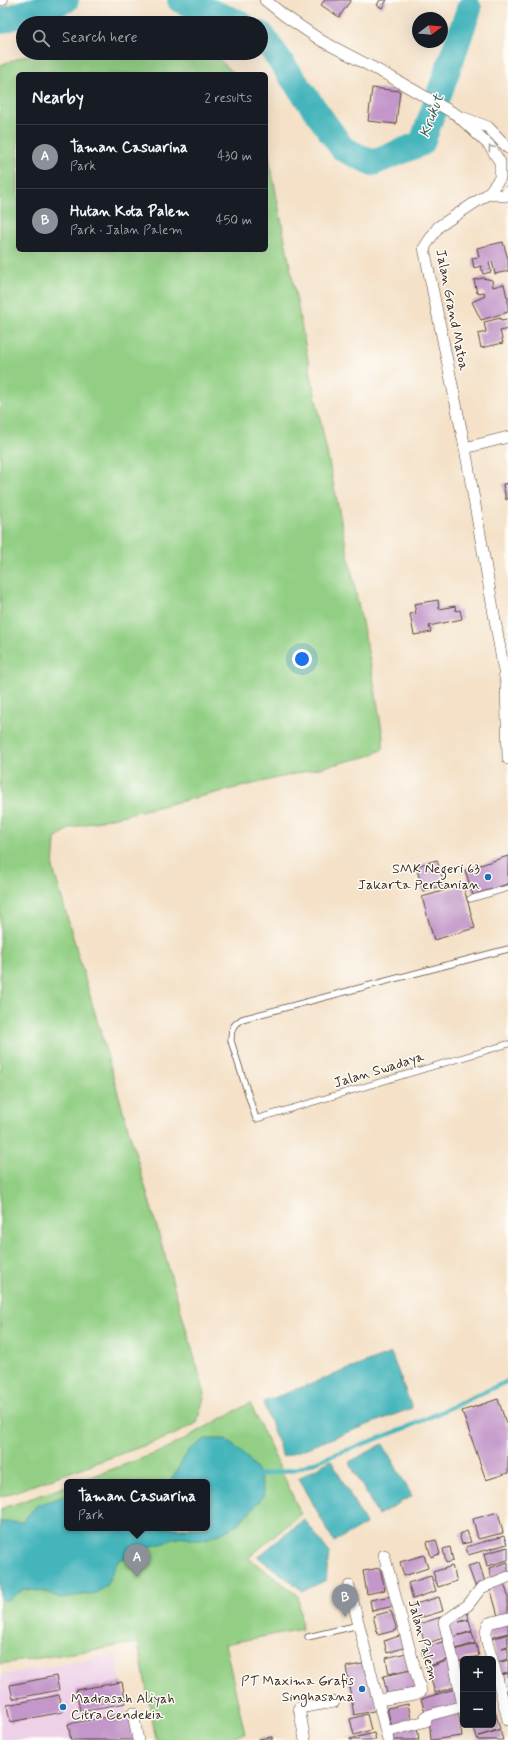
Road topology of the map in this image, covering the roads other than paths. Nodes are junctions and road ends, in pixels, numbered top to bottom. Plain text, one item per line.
1 (266, 0) edge
2 (458, 115) junction
3 (508, 148) edge
4 (508, 192) edge
5 (488, 194) junction
6 (508, 437) edge
7 (465, 448) junction
8 (508, 759) edge
9 (508, 888) edge
10 (470, 899) dead end
11 (508, 949) edge
12 (508, 1044) edge
13 (384, 1555) dead end
14 (508, 1577) edge
15 (349, 1586) dead end
16 (508, 1618) edge
17 (359, 1625) junction
18 (308, 1637) dead end
19 (492, 1656) edge
20 (496, 1672) edge
21 (379, 1700) junction
22 (334, 1702) dead end
23 (133, 1714) dead end
24 (508, 1720) edge
25 (387, 1736) edge
26 (138, 1740) edge
27 (305, 1740) edge

1 - 2 street, Jalan Grand Matoa
2 - 3 street
5 -> 2 street, Jalan Grand Matoa
4 - 5 street
5 - 7 street, Jalan Grand Matoa
6 - 7 street
7 - 8 street, Jalan Grand Matoa
9 - 10 lane
11 - 12 lane, Jalan Swadaya
13 - 21 street, Jalan Palem
14 - 25 street
15 - 17 street
16 - 19 street
17 - 18 lane
17 - 21 street
20 - 24 street
21 - 25 street
22 - 27 street
23 - 26 street

